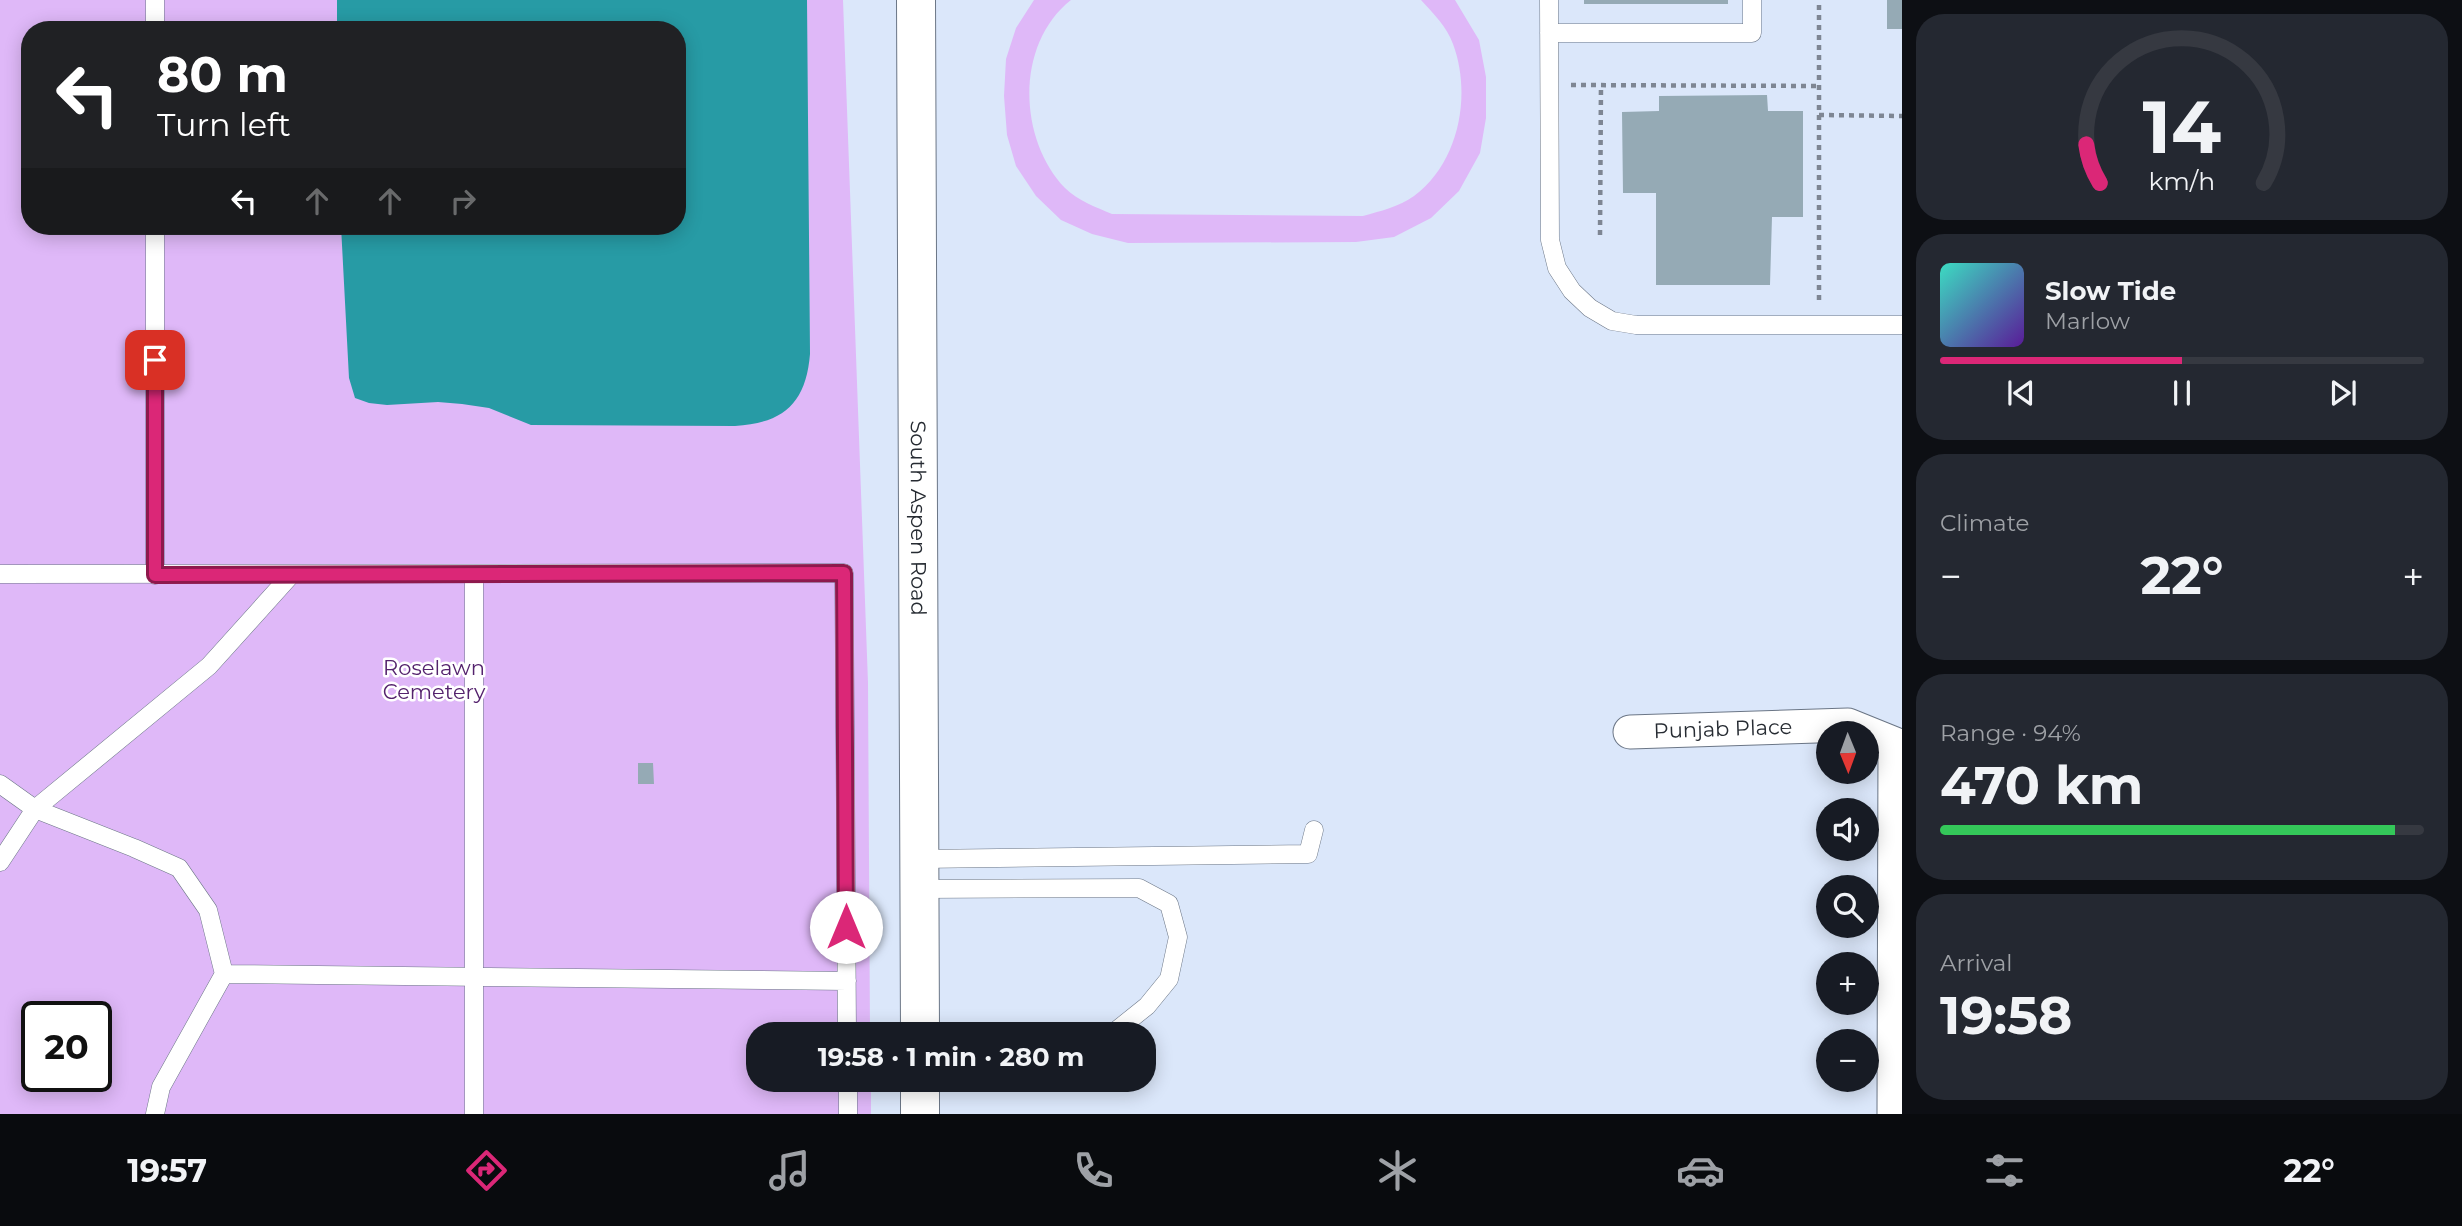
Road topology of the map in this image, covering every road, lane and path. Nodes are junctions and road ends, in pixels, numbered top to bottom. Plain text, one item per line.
1 (155, 0) edge
2 (916, 0) edge
3 (1549, 0) edge
4 (1752, 0) edge
5 (1819, 0) edge
6 (155, 21) edge
7 (1549, 33) junction
8 (1549, 85) junction
9 (1601, 85) junction
10 (1819, 86) junction
11 (1819, 116) junction
12 (1902, 116) edge
13 (155, 235) edge
14 (1600, 235) dead end
15 (1819, 325) junction
16 (1902, 325) edge
17 (0, 574) edge
18 (155, 575) junction
19 (292, 575) junction
20 (474, 575) junction
21 (1630, 732) dead end
22 (0, 784) edge
23 (35, 809) junction
24 (1314, 830) dead end
25 (0, 862) edge
26 (919, 874) junction
27 (224, 974) junction
28 (474, 977) junction
29 (847, 981) junction
30 (847, 1022) edge
31 (920, 1022) edge
32 (1127, 1022) edge
33 (848, 1092) edge
34 (920, 1092) edge
35 (155, 1114) edge
36 (474, 1114) edge
37 (848, 1114) edge
38 (920, 1114) edge
39 (1894, 1114) edge

1 - 6 lane
2 - 26 street, South Aspen Road
3 - 7 lane
4 - 7 lane
5 - 10 path
7 - 8 lane
8 - 9 path
8 - 15 lane
9 - 10 path
9 - 14 path
10 - 11 path
11 - 12 path
11 - 15 path
13 - 18 lane
15 - 16 lane
17 - 18 lane
18 - 19 lane
19 - 20 lane
19 - 23 lane
20 - 28 lane
20 - 29 lane
21 - 39 street, Punjab Place
22 - 23 lane
23 - 25 lane
23 - 27 lane
24 - 26 lane
26 - 31 street, South Aspen Road
26 - 32 lane
27 - 28 lane
27 - 35 lane
28 - 29 lane
28 - 36 lane
29 - 30 lane
33 - 37 lane
34 - 38 street

